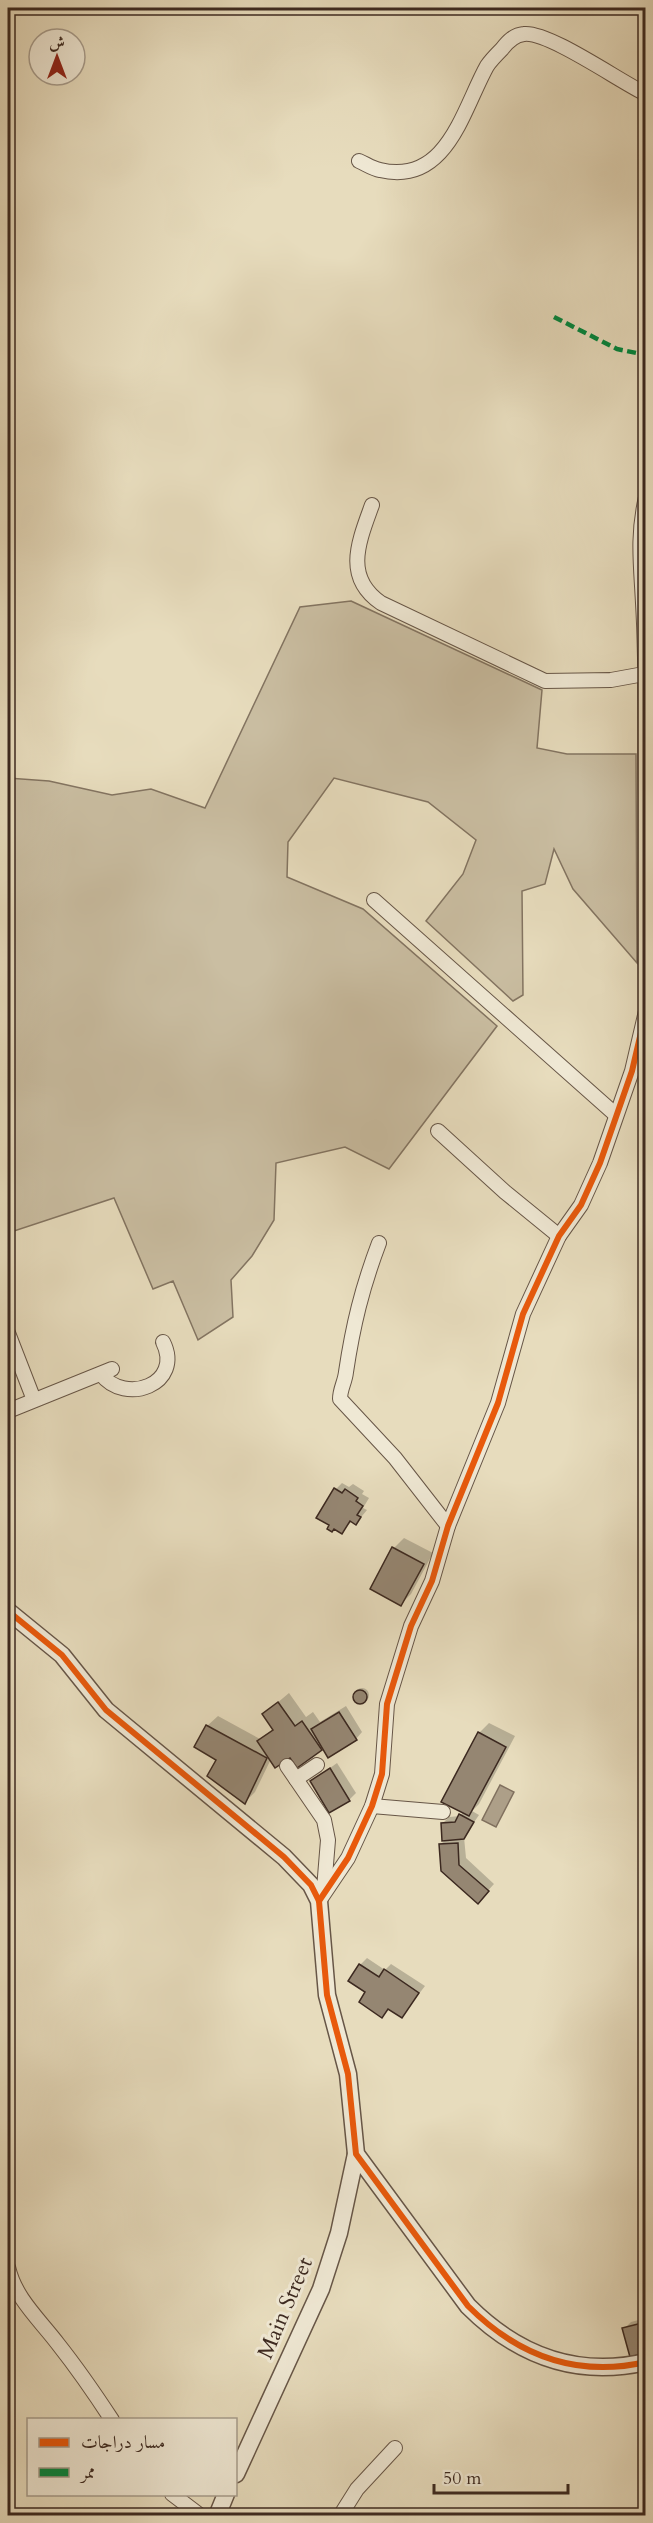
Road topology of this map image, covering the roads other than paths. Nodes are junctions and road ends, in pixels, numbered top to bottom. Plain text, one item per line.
1 (642, 89) edge
2 (359, 161) dead end
3 (645, 497) edge
4 (372, 505) dead end
5 (645, 633) edge
6 (644, 674) edge
7 (645, 798) edge
8 (374, 900) dead end
9 (645, 1011) edge
10 (616, 1115) junction
11 (438, 1131) dead end
12 (560, 1236) junction
13 (379, 1243) dead end
14 (8, 1334) edge
15 (163, 1342) dead end
16 (34, 1400) junction
17 (8, 1411) edge
18 (448, 1526) junction
19 (8, 1611) edge
20 (317, 1765) dead end
21 (287, 1766) dead end
22 (296, 1779) junction
23 (372, 1806) junction
24 (443, 1812) dead end
25 (321, 1896) junction
26 (356, 2154) junction
27 (8, 2267) edge
28 (645, 2362) edge
29 (111, 2418) edge
30 (395, 2448) dead end
31 (237, 2472) edge
32 (175, 2496) edge
33 (225, 2496) edge
34 (201, 2516) edge
35 (217, 2516) edge
36 (340, 2516) edge

1 - 2 street
3 - 5 street
4 - 6 street
5 - 6 street
6 - 7 street
8 - 10 street
9 - 10 street
10 - 12 street
11 - 12 street
12 - 18 street
13 - 18 street
14 - 16 street
15 - 16 street
16 - 17 street
18 - 23 street
19 - 25 street
20 - 22 street
21 - 22 street
22 - 25 street
23 - 24 street
23 - 25 street
25 - 26 street
26 - 28 street
26 - 31 street, Main Street
27 - 29 street
30 - 36 street
32 - 34 street
33 - 35 street

